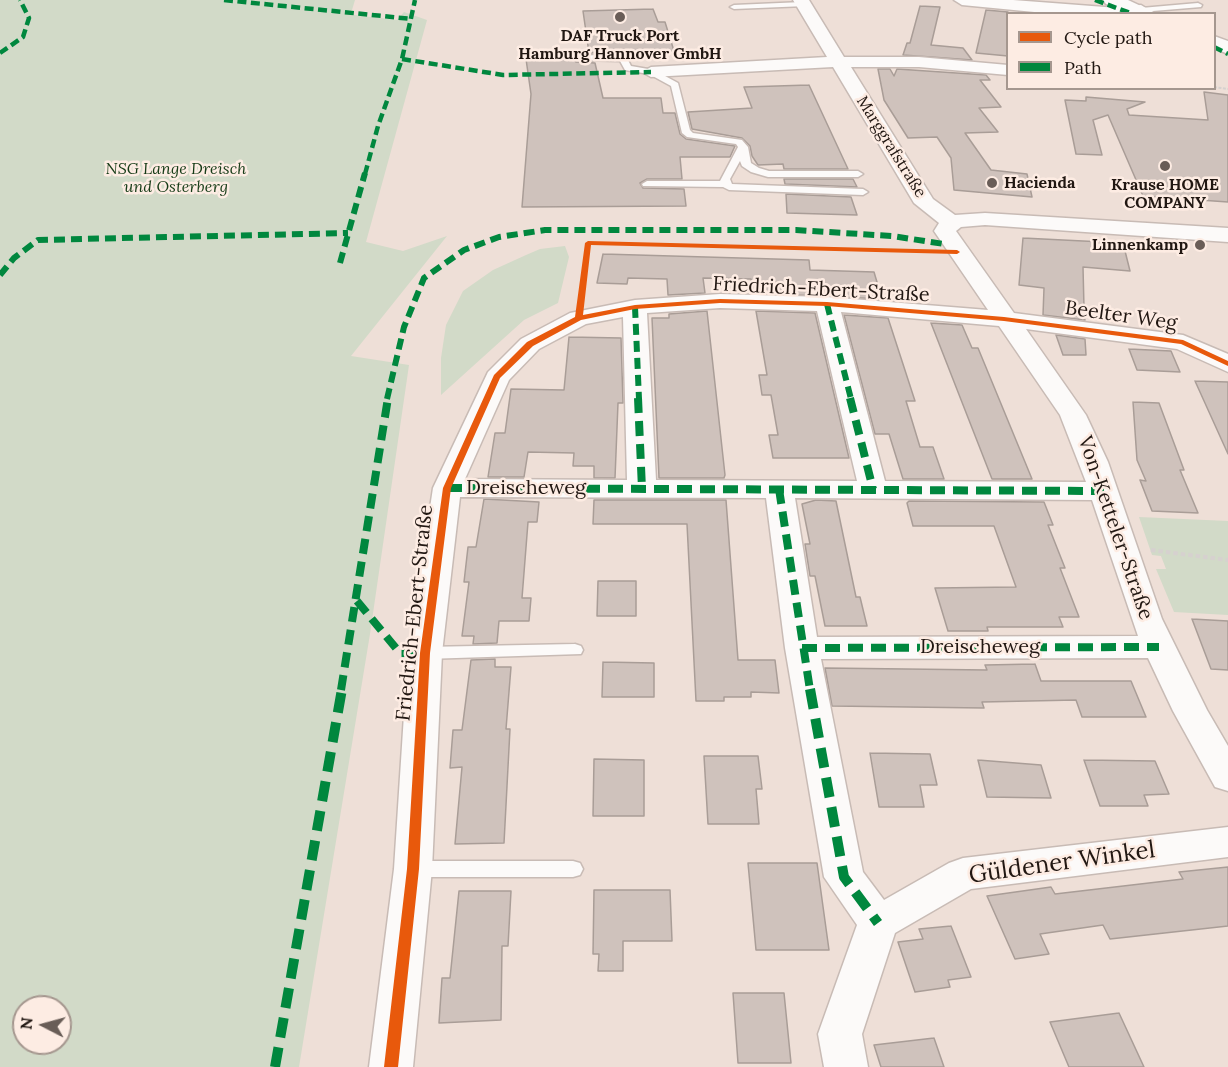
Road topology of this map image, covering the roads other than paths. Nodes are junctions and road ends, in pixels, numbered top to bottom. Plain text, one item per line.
1 (962, 0) edge
2 (1112, 0) edge
3 (802, 2) edge
4 (1198, 5) dead end
5 (734, 7) dead end
6 (1089, 12) edge
7 (1145, 12) edge
8 (579, 58) dead end
9 (838, 62) junction
10 (1006, 70) edge
11 (651, 72) junction
12 (743, 147) junction
13 (858, 174) dead end
14 (647, 184) dead end
15 (725, 184) junction
16 (863, 192) dead end
17 (953, 222) junction
18 (1228, 235) edge
19 (827, 304) junction
20 (635, 307) junction
21 (1004, 319) junction
22 (1228, 363) edge
23 (447, 488) junction
24 (642, 489) junction
25 (779, 489) junction
26 (873, 489) junction
27 (1104, 491) junction
28 (1159, 647) junction
29 (802, 648) junction
30 (575, 650) dead end
31 (425, 653) junction
32 (1228, 777) edge
33 (1228, 842) edge
34 (413, 869) junction
35 (573, 869) dead end
36 (878, 923) junction
37 (391, 1067) edge
38 (846, 1067) edge

1 - 6 street
2 - 7 main road
3 - 5 lane
3 - 9 street, Marggrafstraße
4 - 7 lane
8 - 11 lane
9 - 10 street
9 - 11 street
9 - 17 street, Marggrafstraße
11 - 12 lane
12 - 13 lane
12 - 15 lane
14 - 15 lane
15 - 16 lane
17 - 18 street
17 - 21 street, Von-Ketteler-Straße
19 - 20 street, Friedrich-Ebert-Straße
19 - 21 street, Friedrich-Ebert-Straße
19 - 26 street
20 - 23 street, Friedrich-Ebert-Straße
20 - 24 street
21 - 22 street, Beelter Weg
21 - 27 street, Von-Ketteler-Straße
23 - 24 street, Dreischeweg
23 - 31 street, Friedrich-Ebert-Straße
24 - 25 street, Dreischeweg
25 - 26 street, Dreischeweg
25 - 29 street
26 - 27 street, Dreischeweg
27 - 28 street, Von-Ketteler-Straße
28 - 29 street, Dreischeweg
28 - 32 street, Von-Ketteler-Straße
29 - 36 street
30 - 31 lane
31 - 34 street, Friedrich-Ebert-Straße
33 - 36 street, Güldener Winkel
34 - 35 lane
34 - 37 street, Friedrich-Ebert-Straße
36 - 38 street

